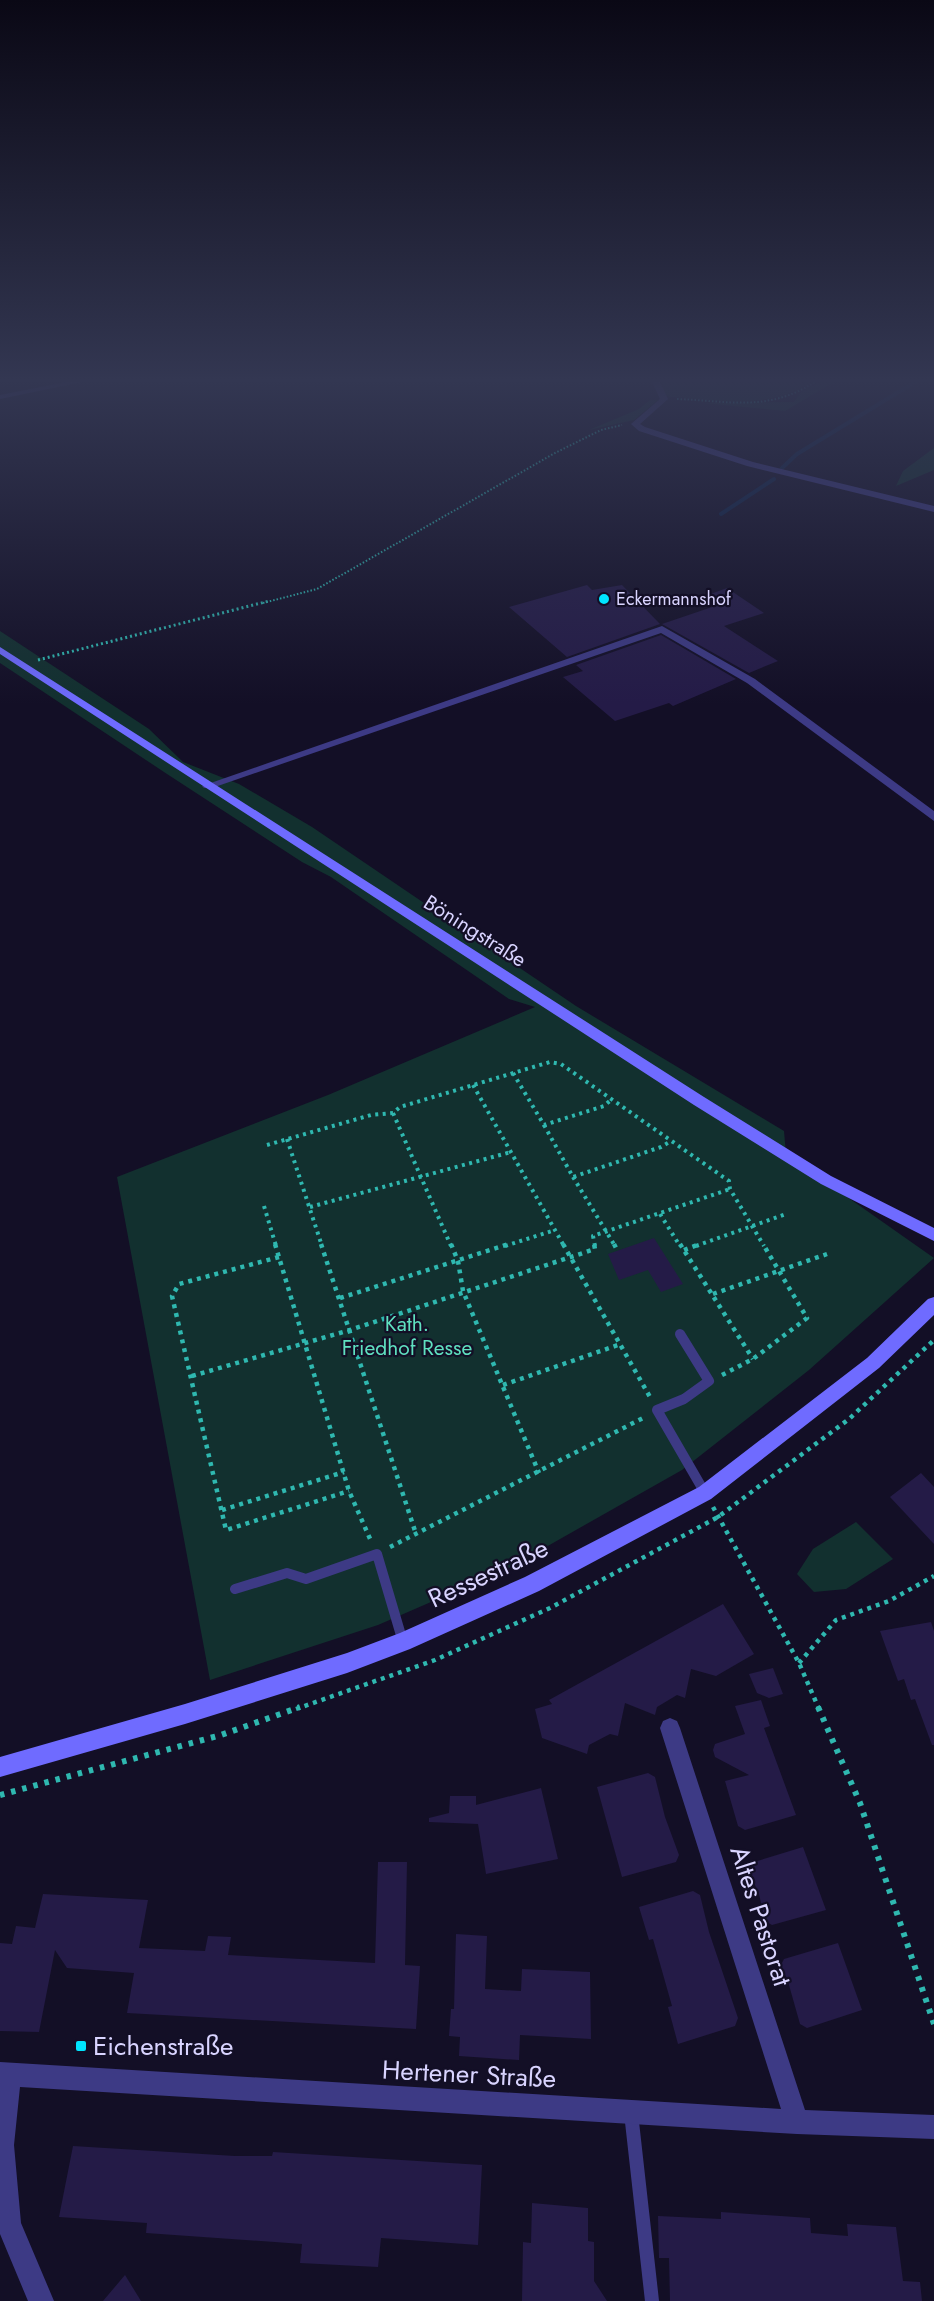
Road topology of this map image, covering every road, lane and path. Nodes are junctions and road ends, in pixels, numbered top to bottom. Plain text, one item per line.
1 (491, 489) edge
2 (850, 489) edge
3 (934, 509) edge
4 (0, 650) edge
5 (21, 663) junction
6 (208, 786) junction
7 (934, 818) edge
8 (513, 1074) junction
9 (473, 1084) junction
10 (612, 1099) junction
11 (393, 1113) junction
12 (544, 1125) junction
13 (287, 1139) junction
14 (671, 1141) junction
15 (267, 1145) dead end
16 (511, 1152) junction
17 (421, 1177) junction
18 (573, 1177) junction
19 (730, 1189) junction
20 (264, 1206) dead end
21 (310, 1207) junction
22 (660, 1214) junction
23 (786, 1214) dead end
24 (753, 1226) junction
25 (555, 1230) junction
26 (607, 1231) junction
27 (934, 1235) edge
28 (616, 1248) dead end
29 (684, 1250) junction
30 (827, 1254) dead end
31 (279, 1257) junction
32 (571, 1258) junction
33 (458, 1261) junction
34 (778, 1270) junction
35 (463, 1291) junction
36 (713, 1294) junction
37 (340, 1298) junction
38 (934, 1304) edge
39 (350, 1330) junction
40 (680, 1334) dead end
41 (306, 1341) junction
42 (618, 1345) junction
43 (753, 1359) junction
44 (192, 1376) junction
45 (709, 1381) junction
46 (503, 1384) junction
47 (657, 1410) junction
48 (344, 1472) junction
49 (539, 1473) junction
50 (349, 1491) junction
51 (705, 1493) junction
52 (222, 1510) junction
53 (416, 1534) junction
54 (377, 1554) junction
55 (934, 1576) edge
56 (235, 1589) dead end
57 (403, 1642) junction
58 (799, 1663) junction
59 (670, 1728) dead end
60 (0, 1767) edge
61 (934, 2024) edge
62 (5, 2074) edge
63 (631, 2112) junction
64 (797, 2122) junction
65 (934, 2127) edge
66 (41, 2301) edge
67 (652, 2301) edge

1 - 5 path
2 - 3 street
4 - 5 main road, Böningstraße
5 - 6 main road, Böningstraße
6 - 7 street
6 - 27 main road, Böningstraße
8 - 9 path
8 - 10 path
8 - 12 path
9 - 11 path
9 - 16 path
10 - 12 path
10 - 14 path
11 - 13 path
11 - 17 path
12 - 18 path
13 - 15 path
13 - 21 path
14 - 18 path
14 - 19 path
16 - 17 path
16 - 25 path
17 - 21 path
17 - 33 path
18 - 26 path
19 - 22 path
19 - 24 path
20 - 31 path
21 - 37 path
22 - 26 path
22 - 29 path
23 - 24 path
24 - 29 path
24 - 34 path
25 - 32 path
25 - 33 path
26 - 28 path
26 - 32 path
29 - 36 path
30 - 34 path
31 - 41 path
31 - 44 path
32 - 35 path
32 - 42 path
33 - 35 path
33 - 37 path
34 - 36 path
34 - 43 path
35 - 39 path
35 - 46 path
36 - 43 path
37 - 39 path
38 - 51 main road, Ressestraße
39 - 41 path
39 - 53 path
40 - 45 lane
41 - 44 path
41 - 48 path
42 - 46 path
42 - 47 path
43 - 45 path
44 - 52 path
45 - 47 lane
46 - 49 path
47 - 49 path
47 - 51 lane
48 - 50 path
48 - 52 path
49 - 53 path
50 - 52 path
50 - 54 path
51 - 57 main road, Ressestraße
51 - 58 path
53 - 54 path
54 - 56 lane
54 - 57 lane
55 - 58 path
57 - 60 main road, Ressestraße
58 - 61 path
59 - 64 street, Altes Pastorat
62 - 63 street, Hertener Straße
62 - 66 street
63 - 64 street, Hertener Straße
63 - 67 lane
64 - 65 street, Hertener Straße

